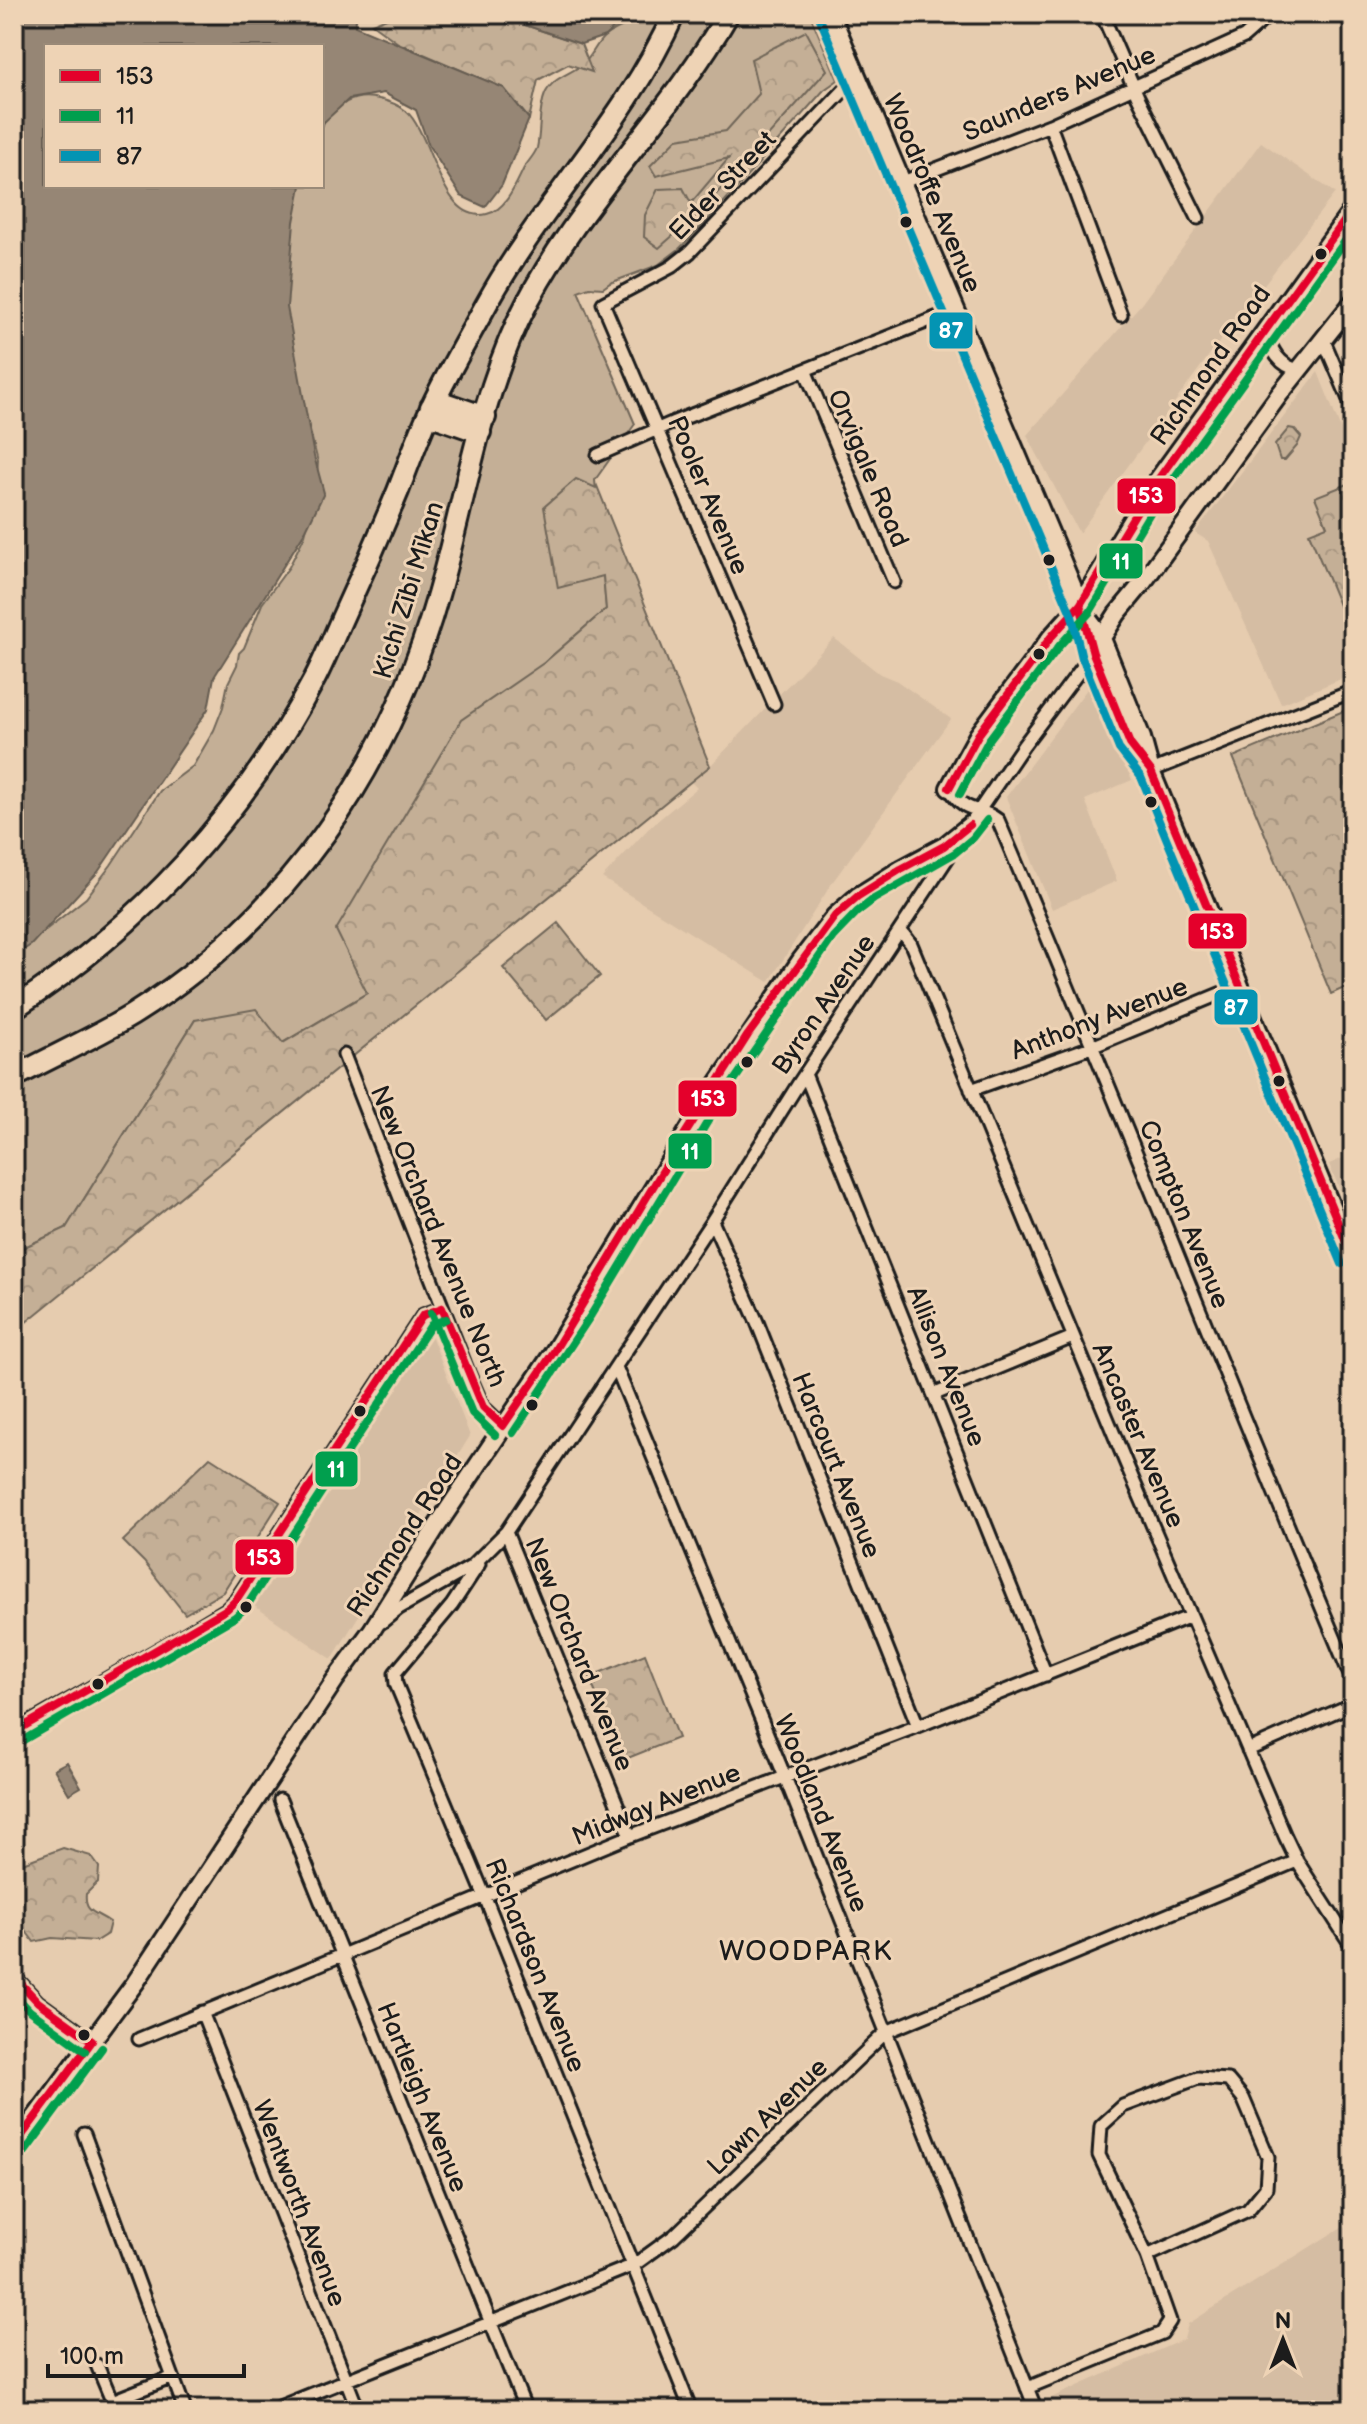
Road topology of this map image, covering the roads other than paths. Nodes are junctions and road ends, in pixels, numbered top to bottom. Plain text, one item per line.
1 (674, 14) edge
2 (728, 14) edge
3 (739, 14) edge
4 (1102, 14) edge
5 (1270, 14) edge
6 (833, 15) edge
7 (689, 75) junction
8 (860, 79) junction
9 (1133, 86) junction
10 (1050, 125) junction
11 (903, 182) junction
12 (1353, 209) edge
13 (1198, 218) dead end
14 (1353, 302) edge
15 (603, 303) joint
16 (956, 310) junction
17 (1121, 315) dead end
18 (1265, 331) junction
19 (1324, 341) junction
20 (805, 370) junction
21 (1300, 370) junction
22 (431, 407) junction
23 (1353, 409) edge
24 (483, 424) junction
25 (657, 430) junction
26 (598, 455) dead end
27 (894, 582) dead end
28 (1081, 609) junction
29 (1095, 645) junction
30 (1353, 691) edge
31 (774, 704) dead end
32 (1151, 771) junction
33 (949, 788) joint
34 (974, 818) junction
35 (901, 931) junction
36 (1241, 985) junction
37 (14, 1008) edge
38 (1094, 1046) junction
39 (344, 1055) dead end
40 (805, 1074) junction
41 (14, 1077) edge
42 (971, 1090) junction
43 (712, 1221) junction
44 (1353, 1259) edge
45 (442, 1308) junction
46 (1073, 1337) junction
47 (616, 1367) junction
48 (935, 1394) junction
49 (503, 1426) junction
50 (506, 1532) junction
51 (484, 1557) junction
52 (1191, 1616) junction
53 (372, 1630) junction
54 (1046, 1675) junction
55 (1353, 1682) edge
56 (1353, 1704) edge
57 (918, 1726) junction
58 (14, 1732) edge
59 (1248, 1750) junction
60 (785, 1777) junction
61 (280, 1800) dead end
62 (630, 1836) junction
63 (1297, 1861) junction
64 (485, 1897) junction
65 (1353, 1948) edge
66 (342, 1955) junction
67 (14, 1976) edge
68 (202, 2012) junction
69 (886, 2032) junction
70 (139, 2039) dead end
71 (92, 2041) junction
72 (84, 2134) dead end
73 (14, 2146) edge
74 (1147, 2256) junction
75 (634, 2265) junction
76 (491, 2324) junction
77 (97, 2365) dead end
78 (173, 2377) junction
79 (347, 2382) junction
80 (1027, 2388) junction
81 (185, 2410) edge
82 (272, 2410) edge
83 (358, 2410) edge
84 (526, 2410) edge
85 (691, 2410) edge
86 (1036, 2410) edge

1 - 22 highway, Kichi Zībī Mīkan
2 - 7 highway, Kichi Zībī Mīkan
3 - 7 highway
4 - 9 street
5 - 9 street, Saunders Avenue
6 - 8 main road, Woodroffe Avenue
7 - 24 highway, Kichi Zībī Mīkan
8 - 11 main road, Woodroffe Avenue
8 - 15 street, Elder Street
9 - 10 street, Saunders Avenue
9 - 13 street
10 - 11 street, Saunders Avenue
10 - 17 street
11 - 16 main road, Woodroffe Avenue
12 - 18 main road, Richmond Road
14 - 19 main road, Byron Avenue
15 - 25 street, Pooler Avenue
16 - 20 street
16 - 28 main road, Woodroffe Avenue
18 - 21 street
18 - 28 main road, Richmond Road
19 - 21 main road, Byron Avenue
19 - 23 street
20 - 25 street
20 - 27 street, Orvigale Road
21 - 29 main road, Byron Avenue
22 - 24 highway
22 - 37 highway, Kichi Zībī Mīkan
24 - 41 highway, Kichi Zībī Mīkan
25 - 26 street
25 - 31 street, Pooler Avenue
28 - 29 main road, Woodroffe Avenue
28 - 33 main road, Richmond Road
29 - 32 main road, Woodroffe Avenue
29 - 34 street, Byron Avenue
30 - 32 street
32 - 36 main road, Woodroffe Avenue
33 - 34 street, Compton Avenue
34 - 35 street, Byron Avenue
34 - 38 street, Compton Avenue
34 - 49 main road, Richmond Road
35 - 40 street, Byron Avenue
35 - 42 street, Ancaster Avenue
36 - 38 street, Anthony Avenue
36 - 44 main road, Woodroffe Avenue
38 - 42 street, Anthony Avenue
38 - 55 street, Compton Avenue
39 - 45 street, New Orchard Avenue North
40 - 43 street, Byron Avenue
40 - 48 street, Allison Avenue
42 - 46 street, Ancaster Avenue
43 - 47 street, Byron Avenue
43 - 57 street, Harcourt Avenue
45 - 49 street, New Orchard Avenue North
45 - 58 street
46 - 48 street
46 - 52 street, Ancaster Avenue
47 - 50 street, Byron Avenue
47 - 60 street, Woodland Avenue
48 - 54 street, Allison Avenue
49 - 53 main road, Richmond Road
50 - 51 street, Byron Avenue
50 - 62 street, New Orchard Avenue
51 - 53 street, Byron Avenue
51 - 64 street, Richardson Avenue
52 - 54 street, Midway Avenue
52 - 59 street, Ancaster Avenue
53 - 71 main road, Richmond Road
54 - 57 street, Midway Avenue
56 - 59 street
57 - 60 street, Midway Avenue
59 - 63 street, Ancaster Avenue
60 - 62 street, Midway Avenue
60 - 69 street, Woodland Avenue
61 - 66 street, Hartleigh Avenue
62 - 64 street, Midway Avenue
63 - 65 street, Ancaster Avenue
63 - 69 street, Lawn Avenue
64 - 66 street, Midway Avenue
64 - 75 street, Richardson Avenue
66 - 68 street, Midway Avenue
66 - 76 street, Hartleigh Avenue
67 - 71 street
68 - 70 street, Midway Avenue
68 - 79 street, Wentworth Avenue
69 - 75 street, Lawn Avenue
69 - 80 street, Woodland Avenue
71 - 73 main road, Richmond Road
72 - 78 street
74 - 74 street
74 - 80 street
75 - 76 street, Lawn Avenue
75 - 85 street, Richardson Avenue
76 - 79 street, Lawn Avenue
76 - 84 street, Hartleigh Avenue
77 - 78 street
78 - 81 street
79 - 82 street, Lawn Avenue
79 - 83 street, Wentworth Avenue
80 - 86 street, Woodland Avenue

